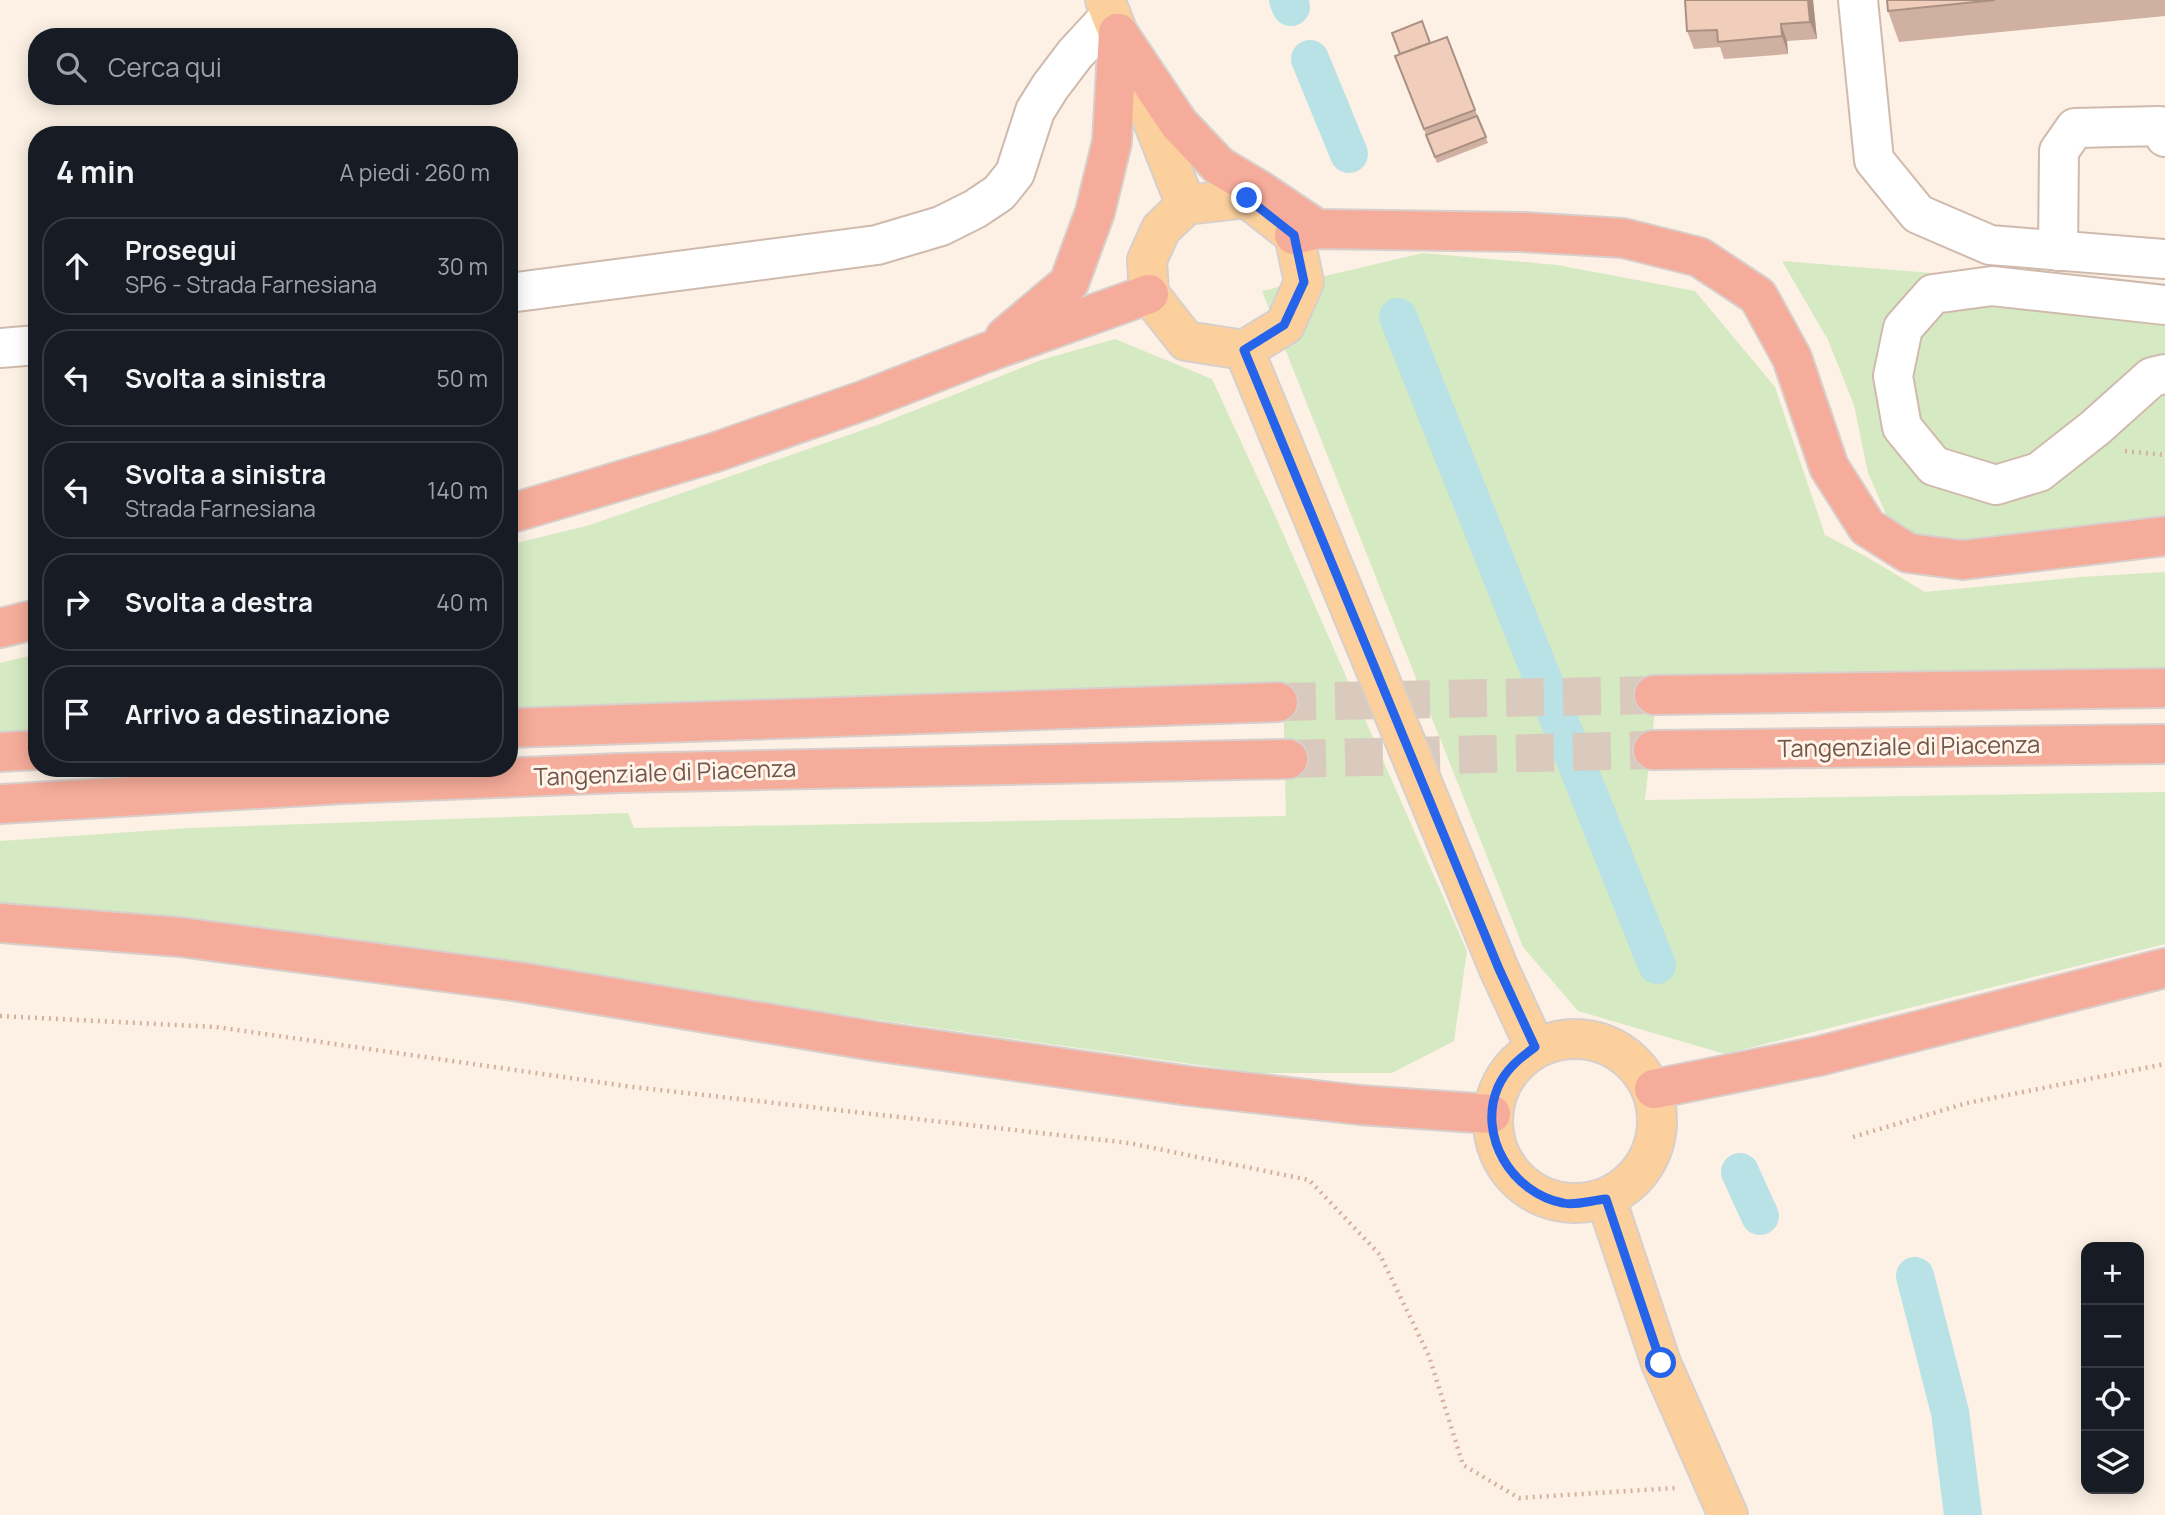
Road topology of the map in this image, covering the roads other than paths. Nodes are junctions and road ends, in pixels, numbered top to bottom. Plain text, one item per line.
1 (1858, 0) edge
2 (1112, 16) edge
3 (2165, 137) edge
4 (1186, 205) junction
5 (1306, 232) junction
6 (2058, 251) junction
7 (2165, 260) edge
8 (518, 292) edge
9 (1149, 295) junction
10 (2165, 305) edge
11 (28, 346) edge
12 (0, 348) edge
13 (1244, 350) junction
14 (985, 353) junction
15 (2165, 374) edge
16 (518, 511) edge
17 (2165, 536) edge
18 (28, 622) edge
19 (0, 628) edge
20 (2165, 688) edge
21 (1654, 695) tunnel mouth
22 (1278, 702) tunnel mouth
23 (518, 727) edge
24 (2165, 744) edge
25 (28, 750) edge
26 (1653, 750) tunnel mouth
27 (0, 752) edge
28 (1288, 759) tunnel mouth
29 (0, 804) edge
30 (0, 923) edge
31 (2165, 968) edge
32 (1535, 1047) junction
33 (1654, 1089) junction
34 (1492, 1114) junction
35 (1606, 1199) junction
36 (1722, 1500) edge

1 - 6 street
2 - 4 main road
2 - 5 highway
2 - 8 street
2 - 14 highway
3 - 6 street
4 - 5 main road
4 - 9 main road
5 - 13 main road
5 - 17 highway
6 - 7 street
9 - 13 main road
9 - 14 highway
10 - 15 street
11 - 12 street
13 - 32 main road
14 - 16 highway
18 - 19 highway
20 - 21 highway
22 - 23 highway, Tangenziale di Piacenza
24 - 26 highway, Tangenziale di Piacenza
25 - 27 highway
28 - 29 highway, Tangenziale di Piacenza
30 - 34 highway
31 - 33 highway
32 - 33 main road
32 - 34 main road
33 - 35 main road
34 - 35 main road
35 - 36 main road

